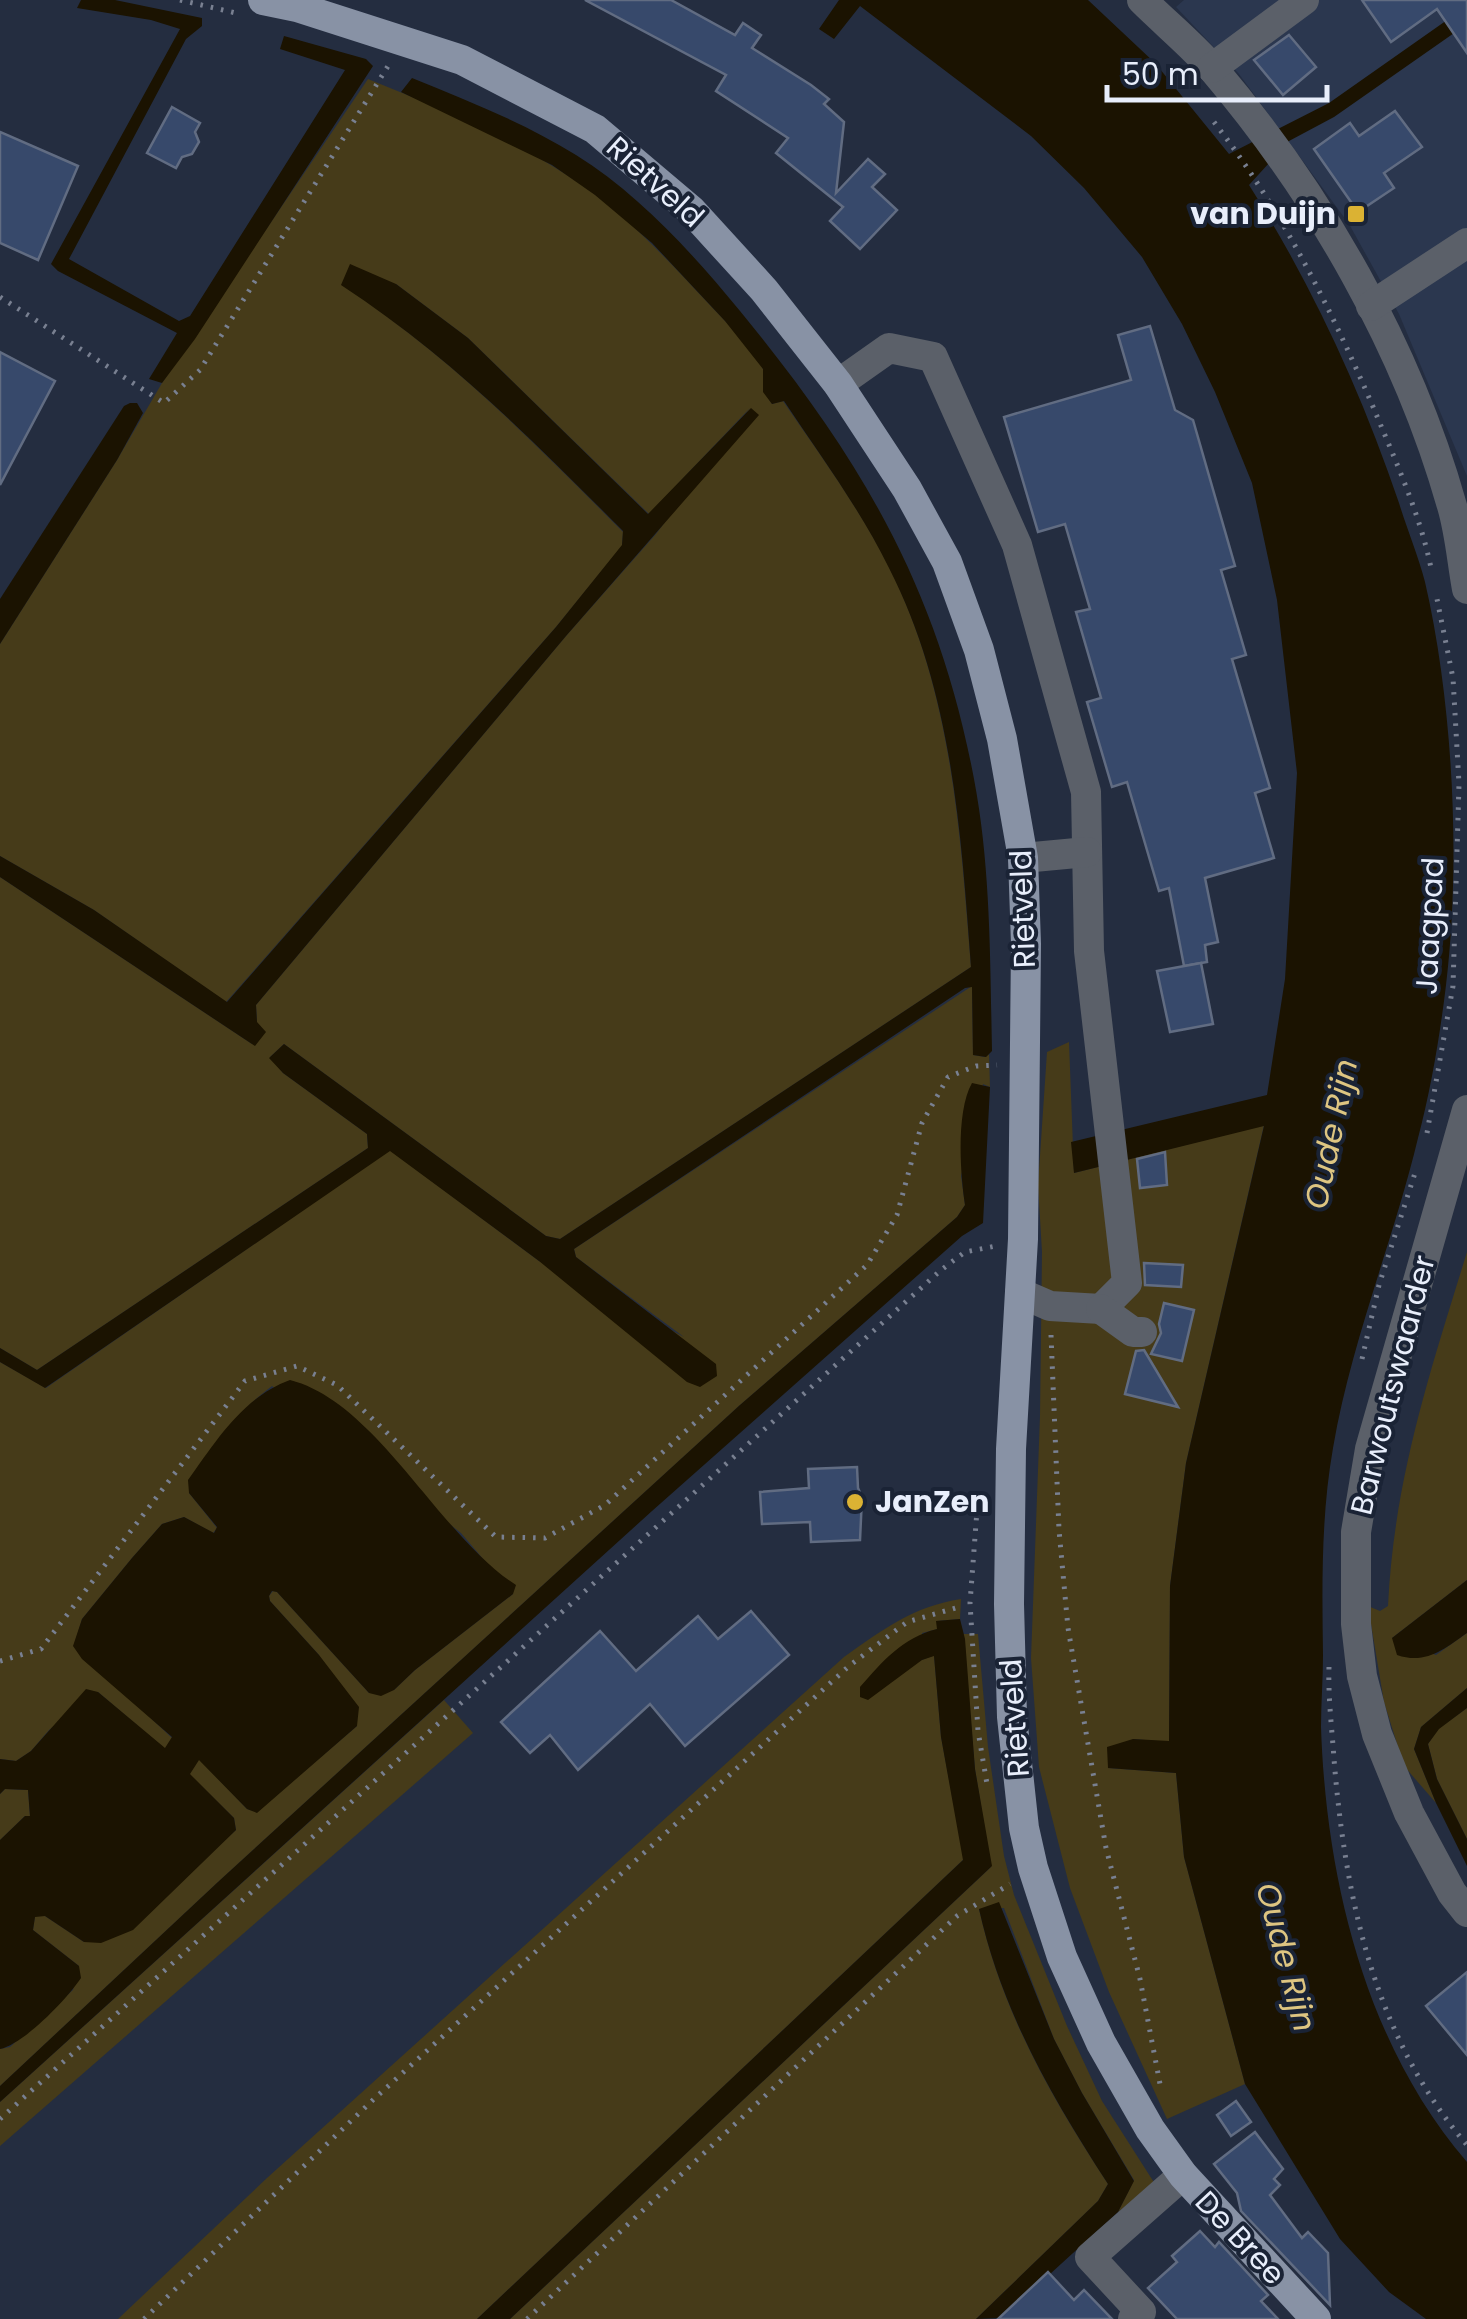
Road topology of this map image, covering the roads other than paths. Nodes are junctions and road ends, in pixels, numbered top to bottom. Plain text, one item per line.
1 (1142, 0) edge
2 (1304, 0) edge
3 (256, 8) edge
4 (1212, 68) junction
5 (1467, 243) edge
6 (1372, 306) junction
7 (838, 384) junction
8 (1467, 589) edge
9 (1087, 852) junction
10 (1023, 858) junction
11 (1467, 1110) edge
12 (1020, 1293) junction
13 (1102, 1308) junction
14 (1142, 1332) dead end
15 (1467, 1912) edge
16 (1174, 2164) junction
17 (1133, 2319) edge
18 (1316, 2319) edge

1 - 4 street
2 - 4 street
3 - 7 main road, Rietveld
4 - 6 street
5 - 6 street
6 - 8 street
7 - 9 street
7 - 10 main road, Rietveld
9 - 10 street
9 - 13 street
10 - 12 main road, Rietveld
11 - 15 street, Barwoutswaarder
12 - 13 street
12 - 16 main road, Rietveld
13 - 14 street
16 - 17 street
16 - 18 main road, De Bree

